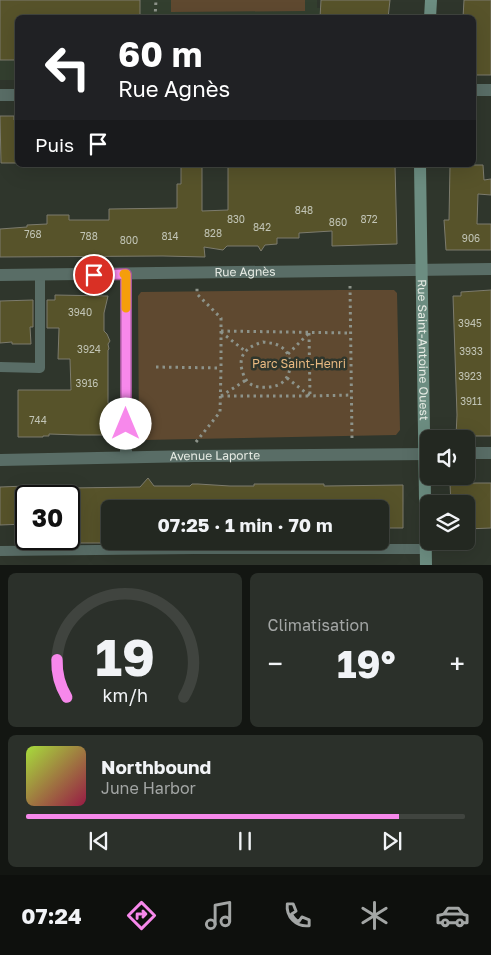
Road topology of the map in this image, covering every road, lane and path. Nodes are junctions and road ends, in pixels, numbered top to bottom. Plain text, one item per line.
1 (156, 0) edge
2 (431, 0) edge
3 (155, 15) edge
4 (430, 15) edge
5 (476, 90) edge
6 (491, 90) edge
7 (15, 94) edge
8 (0, 95) edge
9 (420, 167) edge
10 (491, 269) edge
11 (421, 270) junction
12 (126, 274) junction
13 (0, 275) edge
14 (40, 275) junction
15 (350, 286) dead end
16 (196, 288) dead end
17 (220, 331) junction
18 (309, 332) junction
19 (351, 333) junction
20 (245, 351) junction
21 (288, 354) junction
22 (0, 367) edge
23 (156, 367) dead end
24 (221, 368) junction
25 (287, 378) junction
26 (246, 380) junction
27 (352, 395) junction
28 (221, 396) junction
29 (310, 396) junction
30 (425, 430) edge
31 (352, 440) dead end
32 (196, 442) dead end
33 (491, 452) edge
34 (475, 453) edge
35 (420, 454) edge
36 (126, 457) junction
37 (0, 460) edge
38 (420, 549) edge
39 (425, 550) edge
40 (0, 551) edge
41 (426, 565) edge

1 - 3 path
2 - 4 main road
5 - 6 street
7 - 8 street
9 - 11 main road, Rue Saint-Antoine Ouest
10 - 11 street, Rue Agnès
11 - 12 street, Rue Agnès
11 - 30 main road, Rue Saint-Antoine Ouest
12 - 14 street, Rue Agnès
12 - 36 street
13 - 14 street, Rue Agnès
14 - 22 lane
15 - 19 path
16 - 17 path
17 - 18 path
17 - 20 path
17 - 24 path
18 - 19 path
18 - 21 path
18 - 29 path
19 - 27 path
20 - 21 path
20 - 26 path
21 - 25 path
23 - 24 path
24 - 28 path
25 - 26 path
25 - 29 path
26 - 28 path
27 - 29 path
27 - 31 path
28 - 29 path
28 - 32 path
33 - 34 street
35 - 36 street, Avenue Laporte
36 - 37 street, Avenue Laporte
38 - 40 lane
39 - 41 main road, Rue Saint-Antoine Ouest

